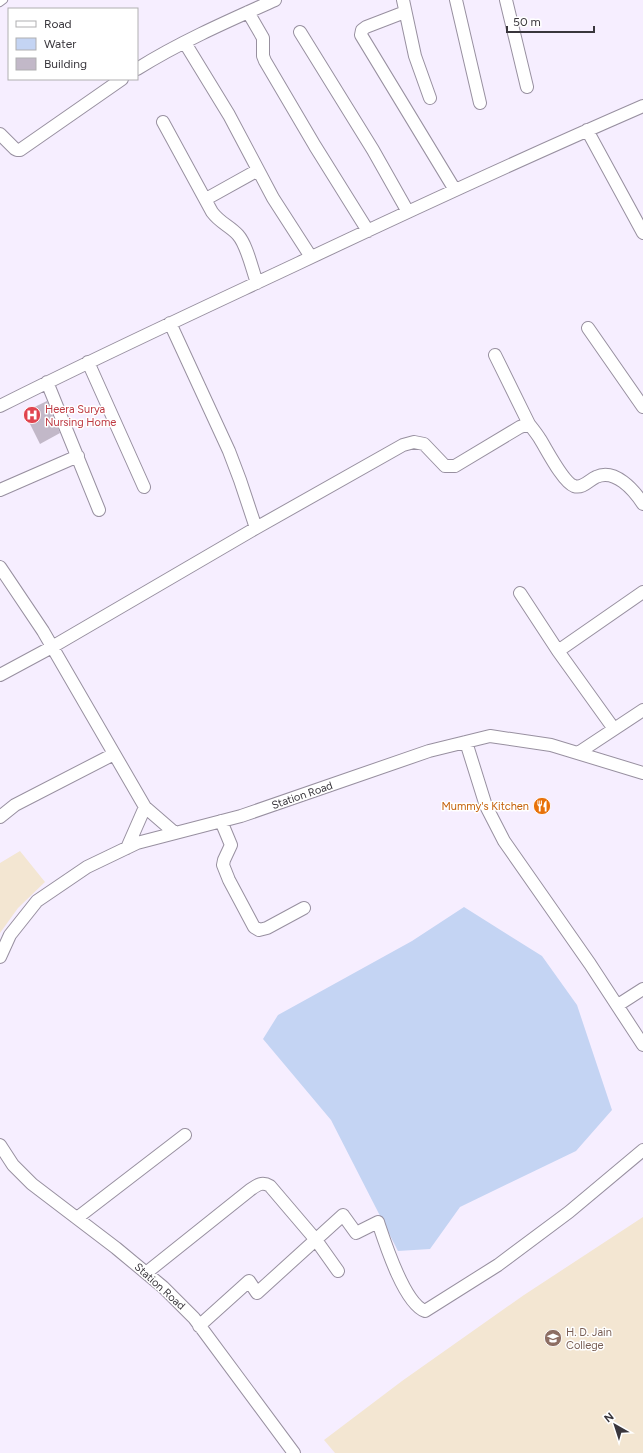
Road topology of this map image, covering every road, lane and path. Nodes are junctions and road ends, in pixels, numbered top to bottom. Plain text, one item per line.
1 (4, 0) edge
2 (275, 0) edge
3 (456, 0) edge
4 (506, 0) edge
5 (0, 3) edge
6 (404, 6) edge
7 (248, 12) junction
8 (300, 32) dead end
9 (185, 43) junction
10 (138, 68) edge
11 (121, 80) edge
12 (527, 87) dead end
13 (430, 98) dead end
14 (480, 103) dead end
15 (643, 106) edge
16 (163, 122) dead end
17 (587, 130) junction
18 (0, 134) edge
19 (258, 170) junction
20 (455, 190) junction
21 (206, 199) junction
22 (408, 212) junction
23 (368, 231) junction
24 (643, 233) edge
25 (311, 257) junction
26 (257, 283) junction
27 (170, 323) junction
28 (588, 328) dead end
29 (495, 355) dead end
30 (88, 362) junction
31 (47, 382) junction
32 (0, 406) edge
33 (643, 407) edge
34 (529, 424) junction
35 (78, 456) junction
36 (144, 487) dead end
37 (0, 490) edge
38 (643, 504) edge
39 (99, 510) dead end
40 (256, 528) junction
41 (0, 567) edge
42 (643, 592) edge
43 (520, 593) dead end
44 (52, 647) junction
45 (558, 651) junction
46 (0, 675) edge
47 (643, 710) edge
48 (614, 729) junction
49 (466, 742) junction
50 (578, 753) junction
51 (114, 754) junction
52 (643, 773) edge
53 (145, 807) junction
54 (0, 817) edge
55 (221, 821) junction
56 (175, 833) junction
57 (127, 848) junction
58 (304, 908) dead end
59 (0, 955) edge
60 (643, 989) edge
61 (618, 1004) junction
62 (643, 1045) edge
63 (185, 1135) dead end
64 (0, 1145) edge
65 (643, 1150) edge
66 (77, 1218) junction
67 (316, 1240) junction
68 (338, 1270) dead end
69 (146, 1272) junction
70 (199, 1326) junction
71 (294, 1453) edge

1 - 5 lane
2 - 7 street
3 - 14 street
4 - 12 street
6 - 13 street
6 - 20 street
7 - 9 street
7 - 23 street
8 - 22 street
9 - 10 street
9 - 19 street
11 - 18 street
15 - 17 street
16 - 21 street
17 - 20 street
17 - 24 street
19 - 21 street
19 - 25 street
20 - 22 street
21 - 26 street
22 - 23 street
23 - 25 street
25 - 26 street
26 - 27 street
27 - 30 street
27 - 40 street
28 - 33 street
29 - 34 street
30 - 31 street
30 - 36 street
31 - 32 street
31 - 35 street
34 - 38 street
34 - 40 street
35 - 37 street
35 - 39 street
40 - 44 street
41 - 44 street
42 - 45 street
43 - 45 street
44 - 46 street
44 - 51 street
45 - 48 street
47 - 48 street
48 - 50 street
49 - 50 street, Station Road
49 - 55 street, Station Road
49 - 61 street
50 - 52 street, Station Road
51 - 53 street
51 - 54 street
53 - 56 street
53 - 57 street
55 - 56 street, Station Road
55 - 58 street
56 - 57 street, Station Road
57 - 59 street, Station Road
60 - 61 street
61 - 62 street
63 - 66 street
64 - 66 street, Station Road
65 - 67 street
66 - 69 street, Station Road
67 - 68 street
67 - 69 street
67 - 70 street
69 - 70 street, Station Road
70 - 71 street, Station Road

